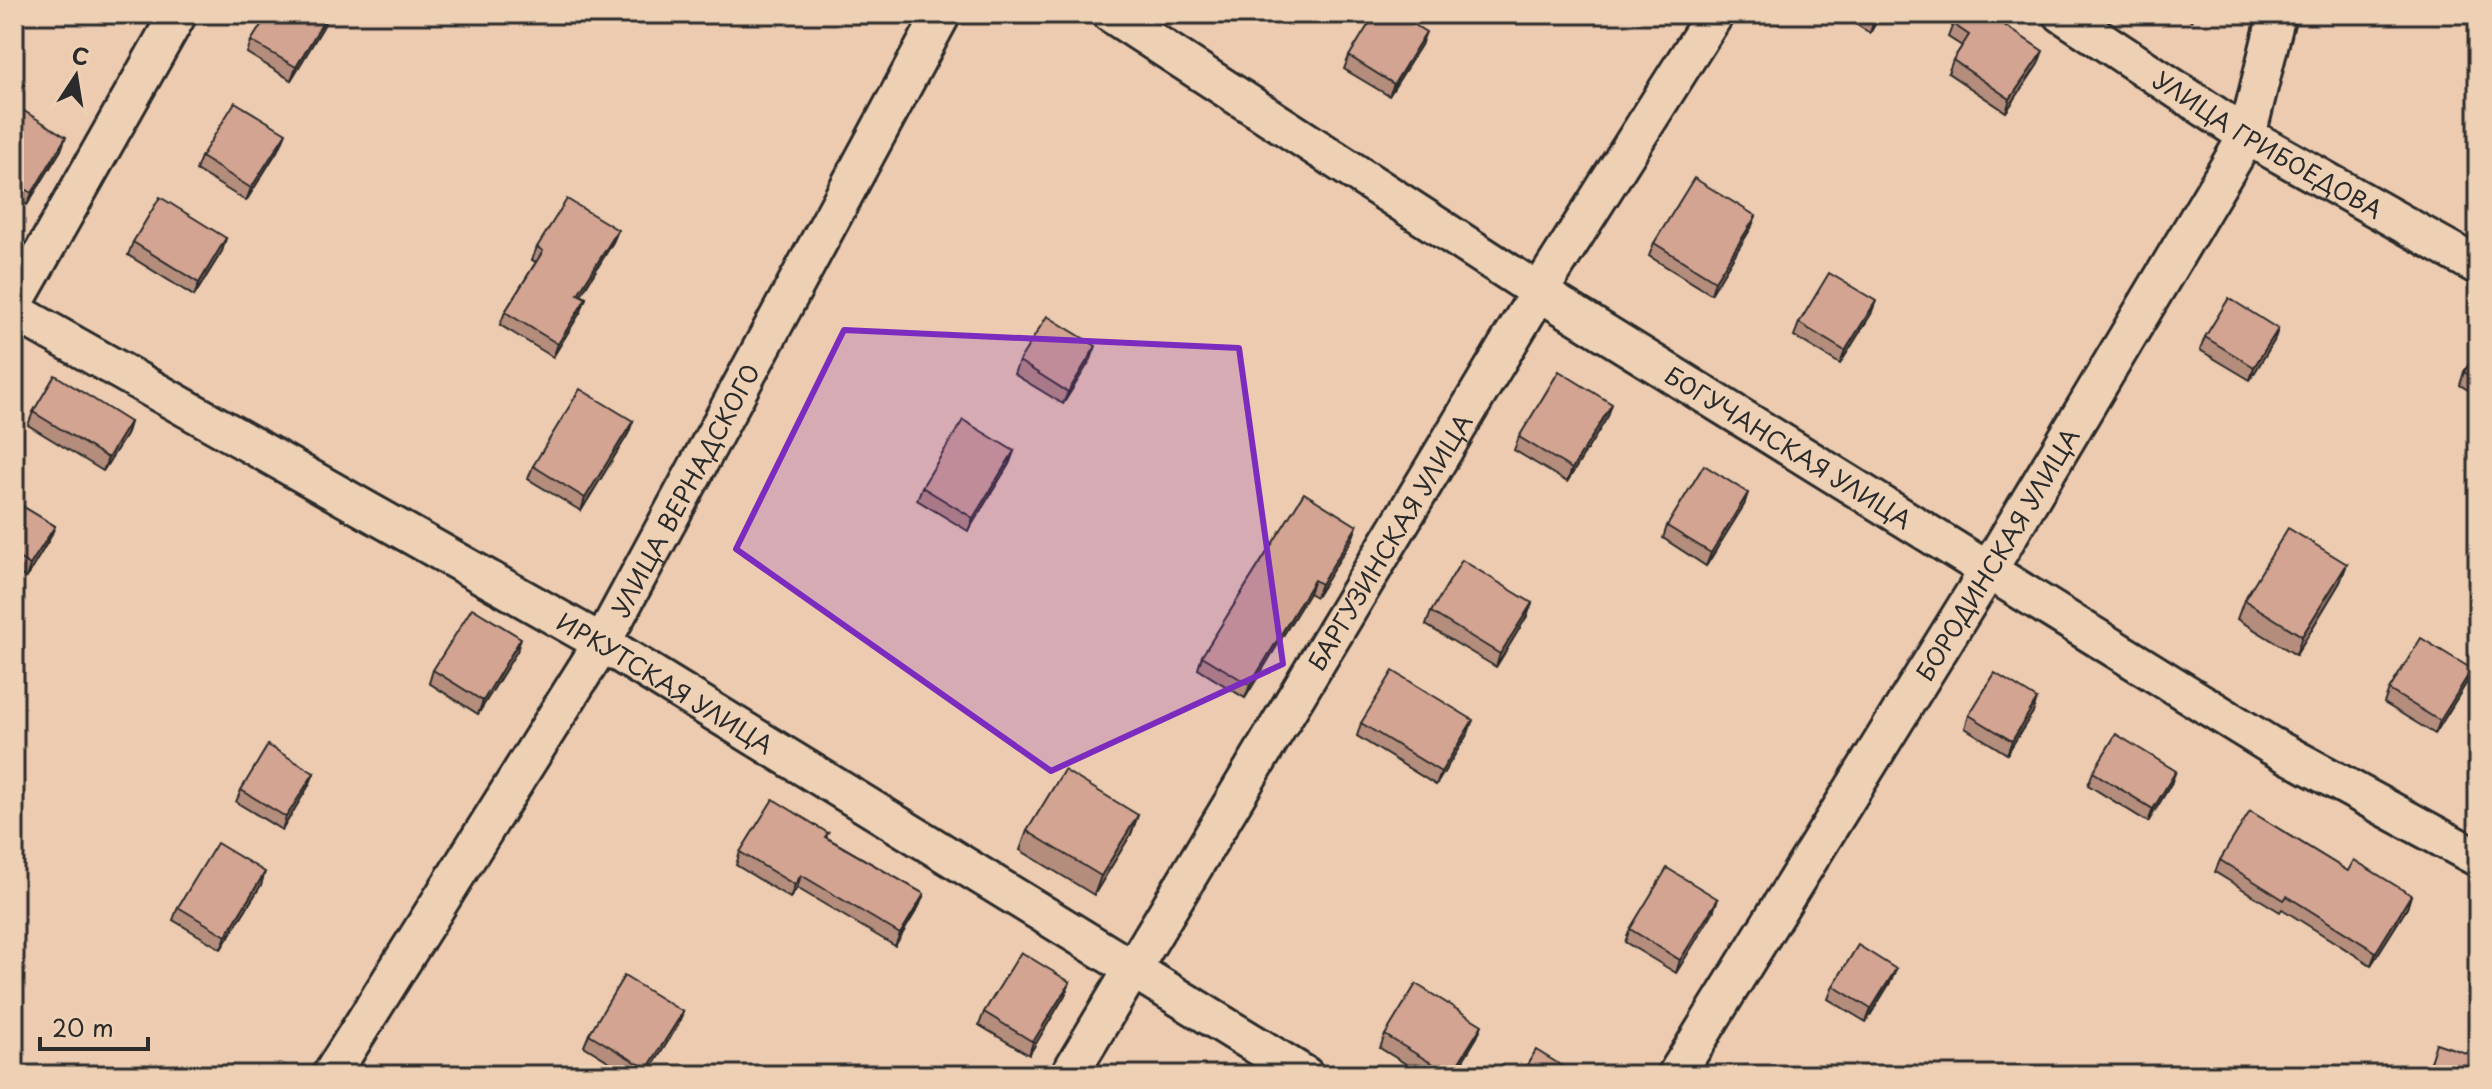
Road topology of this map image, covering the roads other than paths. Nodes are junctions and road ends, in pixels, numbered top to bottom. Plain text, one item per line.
1 (178, 14) edge
2 (942, 14) edge
3 (1111, 14) edge
4 (1715, 14) edge
5 (2062, 14) edge
6 (2277, 14) edge
7 (2247, 136) junction
8 (2478, 266) edge
9 (1539, 292) junction
10 (14, 304) edge
11 (14, 311) edge
12 (1989, 569) junction
13 (602, 643) junction
14 (2478, 858) edge
15 (1132, 970) junction
16 (331, 1075) edge
17 (1069, 1075) edge
18 (1305, 1075) edge
19 (1676, 1075) edge

1 - 10 street
2 - 13 street, УЛИЦА ВЕРНАДСКОГО
3 - 9 street, БОГУЧАНСКАЯ УЛИЦА
4 - 9 street, БАРГУЗИНСКАЯ УЛИЦА
5 - 7 street, УЛИЦА ГРИБОЕДОВА
6 - 7 street, БОРОДИНСКАЯ УЛИЦА
7 - 8 street, УЛИЦА ГРИБОЕДОВА
7 - 12 street, БОРОДИНСКАЯ УЛИЦА
9 - 12 street, БОГУЧАНСКАЯ УЛИЦА
9 - 15 street, БАРГУЗИНСКАЯ УЛИЦА
11 - 13 street, ИРКУТСКАЯ УЛИЦА
12 - 14 street, БОГУЧАНСКАЯ УЛИЦА
12 - 19 street, БОРОДИНСКАЯ УЛИЦА
13 - 15 street, ИРКУТСКАЯ УЛИЦА
13 - 16 street, УЛИЦА ВЕРНАДСКОГО
15 - 17 street, БАРГУЗИНСКАЯ УЛИЦА
15 - 18 street, ИРКУТСКАЯ УЛИЦА

